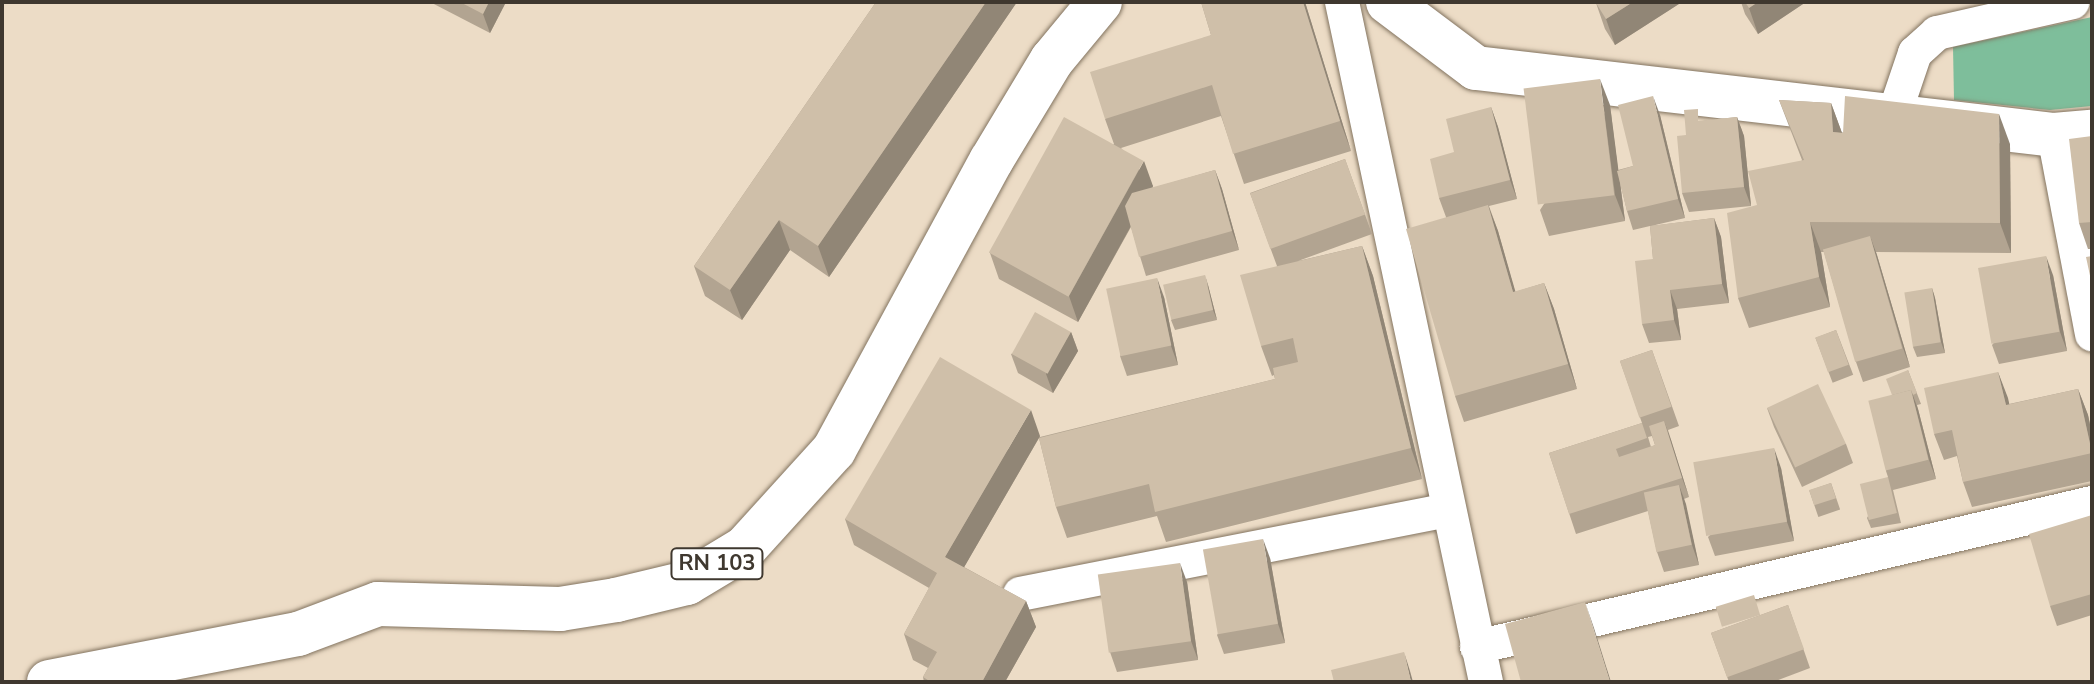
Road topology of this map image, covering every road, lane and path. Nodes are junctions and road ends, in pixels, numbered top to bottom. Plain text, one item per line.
1 (1100, 2) edge
2 (1342, 2) edge
3 (1388, 2) edge
4 (2073, 2) edge
5 (1893, 118) junction
6 (2073, 134) edge
7 (2092, 334) edge
8 (2092, 503) edge
9 (1449, 510) junction
10 (1020, 594) edge
11 (1477, 647) junction
12 (49, 682) edge
13 (1486, 682) edge

1 - 12 main road, RN 103
2 - 9 street
3 - 5 main road
4 - 5 street
5 - 6 main road
6 - 7 street
8 - 11 street
9 - 10 street
9 - 11 street
11 - 13 street

